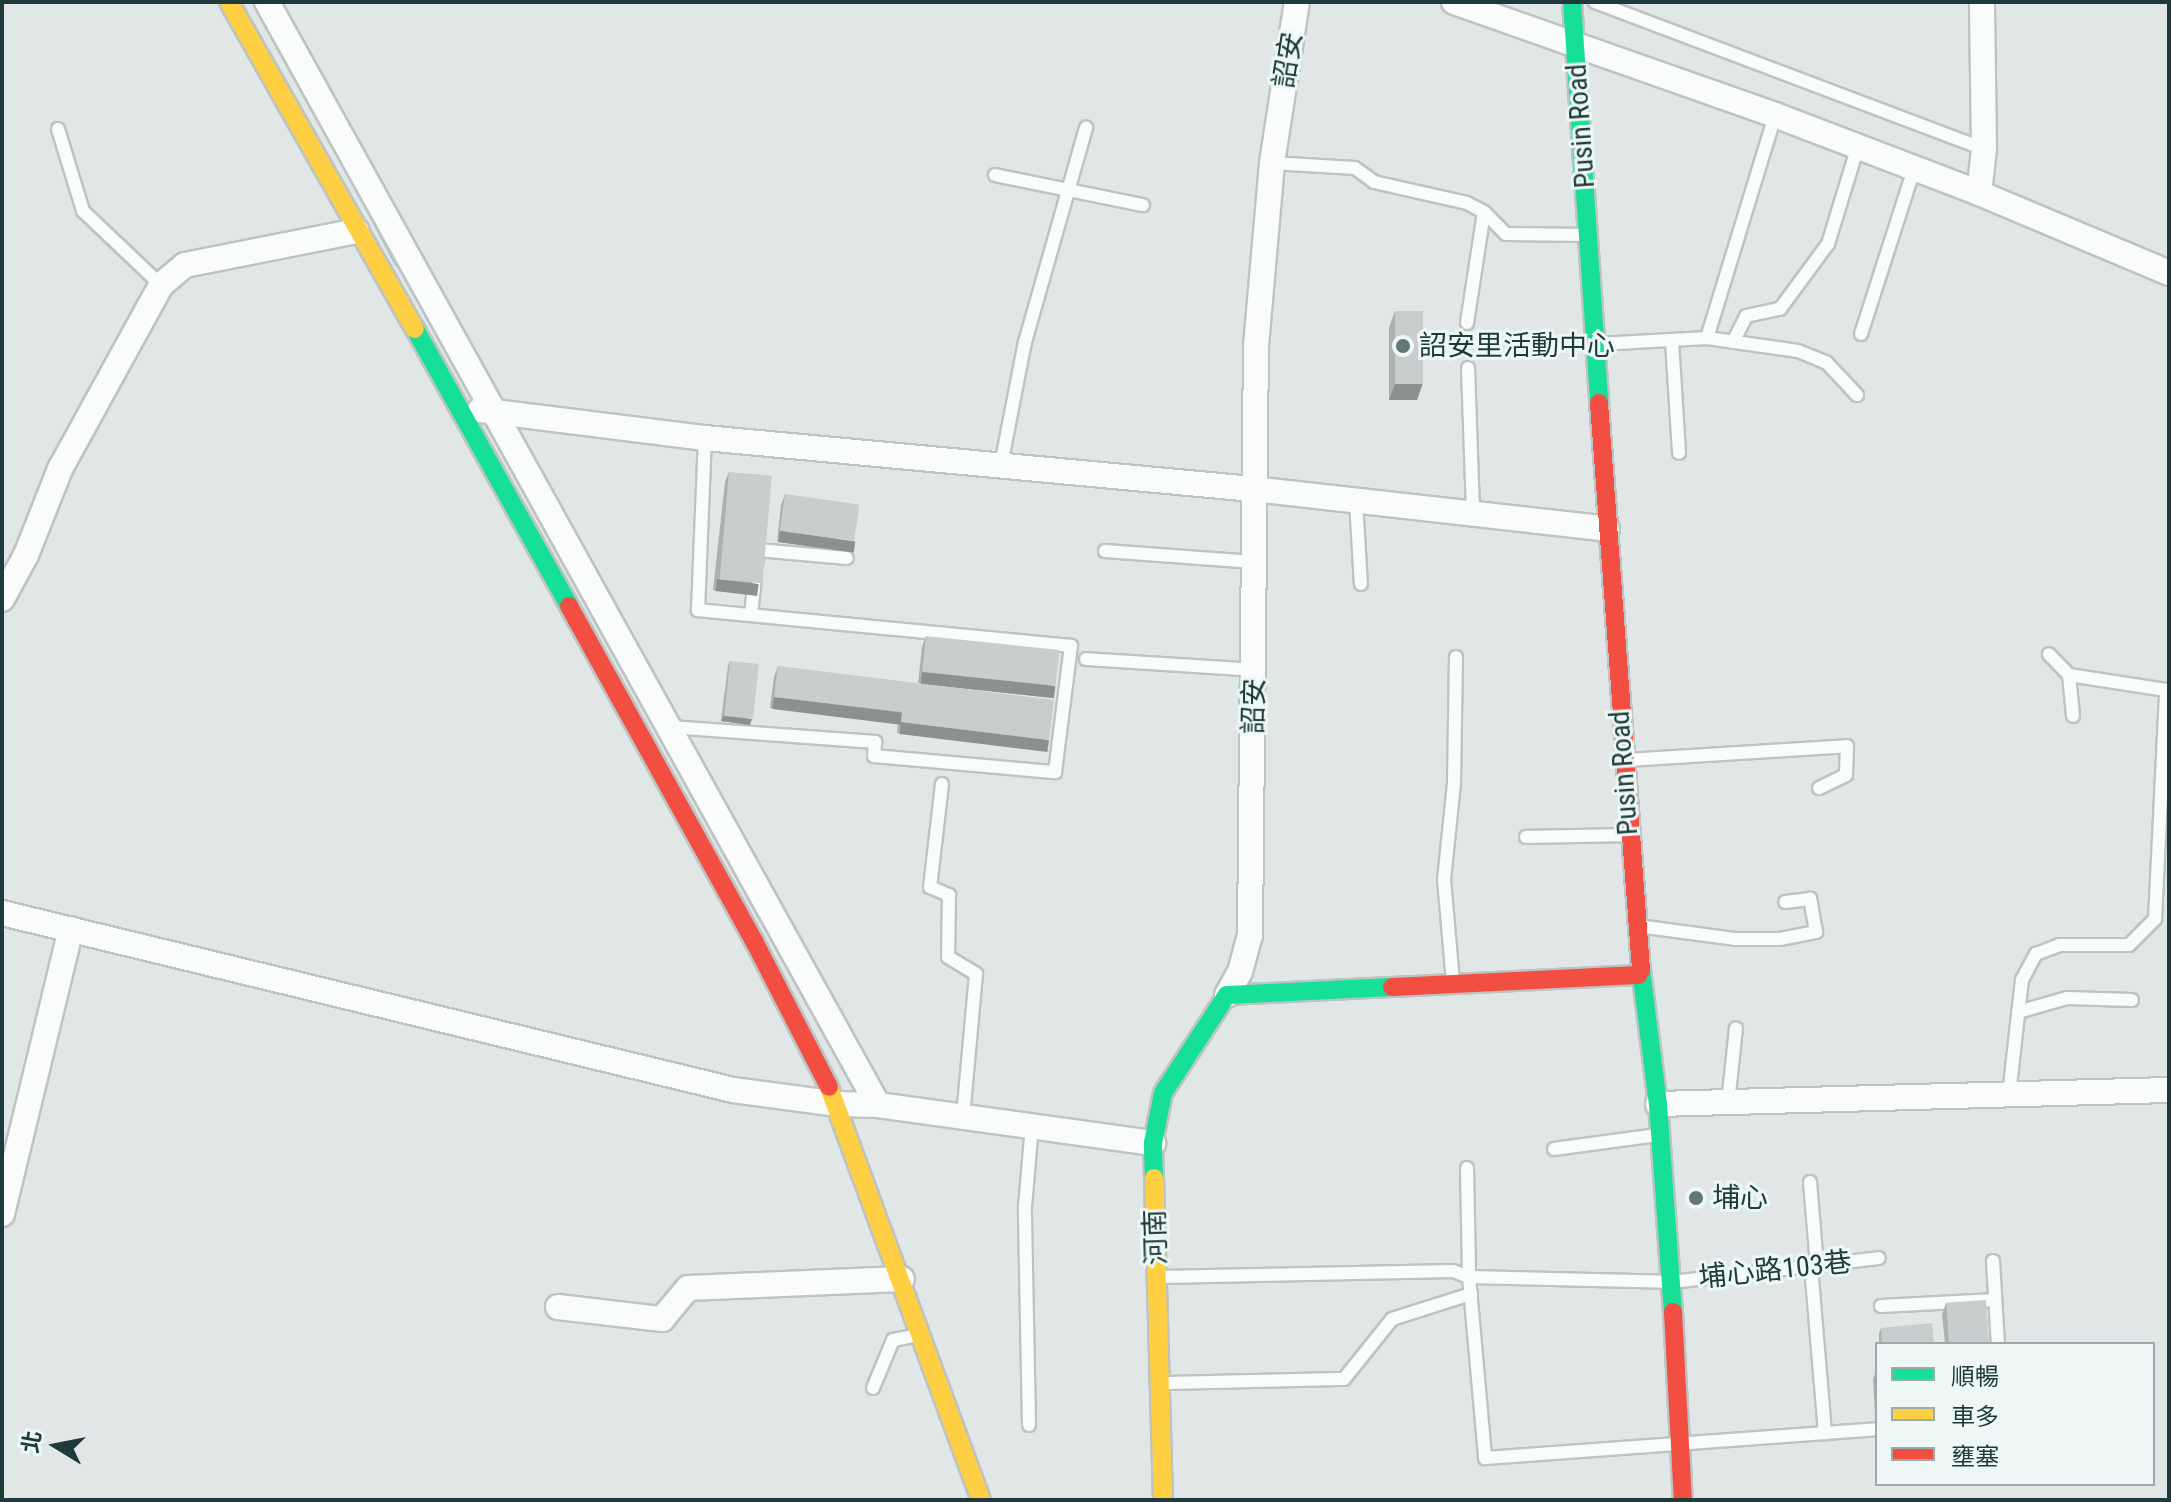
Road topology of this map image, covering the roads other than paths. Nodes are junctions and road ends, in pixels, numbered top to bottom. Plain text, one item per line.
1 (229, 2) edge
2 (267, 2) edge
3 (1297, 2) edge
4 (1454, 2) edge
5 (1572, 2) edge
6 (1595, 2) edge
7 (1982, 2) edge
8 (1576, 44) junction
9 (1775, 115) junction
10 (1086, 128) dead end
11 (58, 129) dead end
12 (1857, 149) junction
13 (1984, 149) junction
14 (1272, 163) junction
15 (1914, 169) junction
16 (995, 175) dead end
17 (1068, 191) junction
18 (1979, 193) junction
19 (1143, 205) dead end
20 (1484, 212) junction
21 (357, 231) junction
22 (1587, 235) junction
23 (2169, 273) edge
24 (161, 285) junction
25 (1467, 323) dead end
26 (1861, 334) dead end
27 (1707, 338) junction
28 (1672, 341) junction
29 (1733, 342) junction
30 (1594, 344) junction
31 (1468, 368) dead end
32 (1857, 395) dead end
33 (460, 408) junction
34 (491, 411) junction
35 (705, 438) junction
36 (1679, 453) dead end
37 (1001, 465) junction
38 (1253, 489) junction
39 (1356, 501) junction
40 (1473, 514) junction
41 (1607, 529) junction
42 (1105, 551) dead end
43 (847, 558) dead end
44 (1254, 562) junction
45 (1361, 584) dead end
46 (2, 599) edge
47 (751, 615) junction
48 (2049, 654) dead end
49 (1456, 657) dead end
50 (1086, 659) dead end
51 (1255, 670) junction
52 (2069, 675) junction
53 (2073, 716) dead end
54 (671, 727) junction
55 (1623, 760) junction
56 (942, 784) dead end
57 (1819, 788) dead end
58 (1629, 835) junction
59 (1526, 837) dead end
60 (1785, 902) dead end
61 (2, 913) edge
62 (1635, 926) junction
63 (71, 929) junction
64 (1639, 975) junction
65 (1453, 986) junction
66 (1227, 995) junction
67 (2132, 1000) dead end
68 (2018, 1012) junction
69 (1736, 1028) dead end
70 (2169, 1090) edge
71 (2009, 1095) junction
72 (1728, 1103) junction
73 (838, 1104) junction
74 (1658, 1104) junction
75 (878, 1105) junction
76 (963, 1117) junction
77 (1032, 1126) junction
78 (1660, 1134) junction
79 (1153, 1143) junction
80 (1554, 1149) dead end
81 (1467, 1168) dead end
82 (1810, 1182) dead end
83 (2, 1214) edge
84 (1879, 1258) dead end
85 (1993, 1261) dead end
86 (1814, 1266) junction
87 (1158, 1277) junction
88 (1469, 1277) junction
89 (902, 1279) junction
90 (1672, 1282) junction
91 (1471, 1294) junction
92 (1995, 1300) junction
93 (1881, 1306) dead end
94 (558, 1307) dead end
95 (922, 1335) junction
96 (1998, 1342) edge
97 (1160, 1383) junction
98 (873, 1388) dead end
99 (1029, 1425) dead end
100 (1875, 1429) edge
101 (1825, 1433) junction
102 (1680, 1445) junction
103 (981, 1500) edge
104 (1163, 1500) edge
105 (1683, 1500) edge

1 - 21 street
2 - 34 street
3 - 14 street, 詔安
4 - 8 street
5 - 8 street, Pusin Road
6 - 13 lane
7 - 13 street
8 - 9 street
8 - 22 street, Pusin Road
9 - 12 street
9 - 27 lane
10 - 17 lane
11 - 24 lane
12 - 15 street
12 - 29 lane
13 - 18 street
14 - 20 lane
14 - 38 street, 詔安
15 - 18 street
15 - 26 lane
16 - 17 lane
17 - 19 lane
17 - 37 lane
18 - 23 street
20 - 22 lane
20 - 25 lane
21 - 24 street
21 - 33 street
22 - 30 street, Pusin Road
24 - 46 street
27 - 28 lane
27 - 29 lane
28 - 30 lane
28 - 36 lane
29 - 32 lane
30 - 41 street, Pusin Road
31 - 40 lane
33 - 34 street
33 - 73 street
34 - 35 street
34 - 54 street
35 - 37 street
35 - 47 lane
37 - 38 street
38 - 39 street
38 - 44 street, 詔安
39 - 40 street
39 - 45 lane
40 - 41 street
41 - 55 street, Pusin Road
42 - 44 lane
43 - 47 lane
44 - 51 street, 詔安
47 - 54 lane
48 - 52 lane
49 - 65 lane
50 - 51 lane
51 - 66 street, 詔安
52 - 53 lane
52 - 68 lane
54 - 75 street
55 - 57 lane
55 - 58 street, Pusin Road
56 - 76 lane
58 - 59 lane
58 - 62 street, Pusin Road
60 - 62 lane
61 - 63 street
62 - 64 street, Pusin Road
63 - 73 street
63 - 83 street
64 - 65 street
64 - 74 street, Pusin Road
65 - 66 street
66 - 79 street, 河南
67 - 68 lane
68 - 71 lane
69 - 72 lane
70 - 71 street
71 - 72 street
72 - 74 street
73 - 75 street
73 - 89 street
74 - 78 street, Pusin Road
75 - 76 street
76 - 77 street
77 - 79 street
77 - 99 lane
78 - 80 lane
78 - 90 street, Pusin Road
79 - 87 street, 河南
81 - 88 lane
82 - 86 lane
84 - 86 lane, 埔心路103巷
85 - 92 lane
86 - 90 lane, 埔心路103巷
86 - 101 lane
87 - 88 lane, 埔心路103巷
87 - 97 street, 河南
88 - 90 lane, 埔心路103巷
88 - 91 lane
89 - 94 street
89 - 95 street
90 - 102 street, Pusin Road
91 - 97 lane
91 - 102 lane
92 - 93 lane
92 - 96 lane
95 - 98 lane
95 - 103 street
97 - 104 street, 河南
100 - 101 lane
101 - 102 lane
102 - 105 street, Pusin Road

